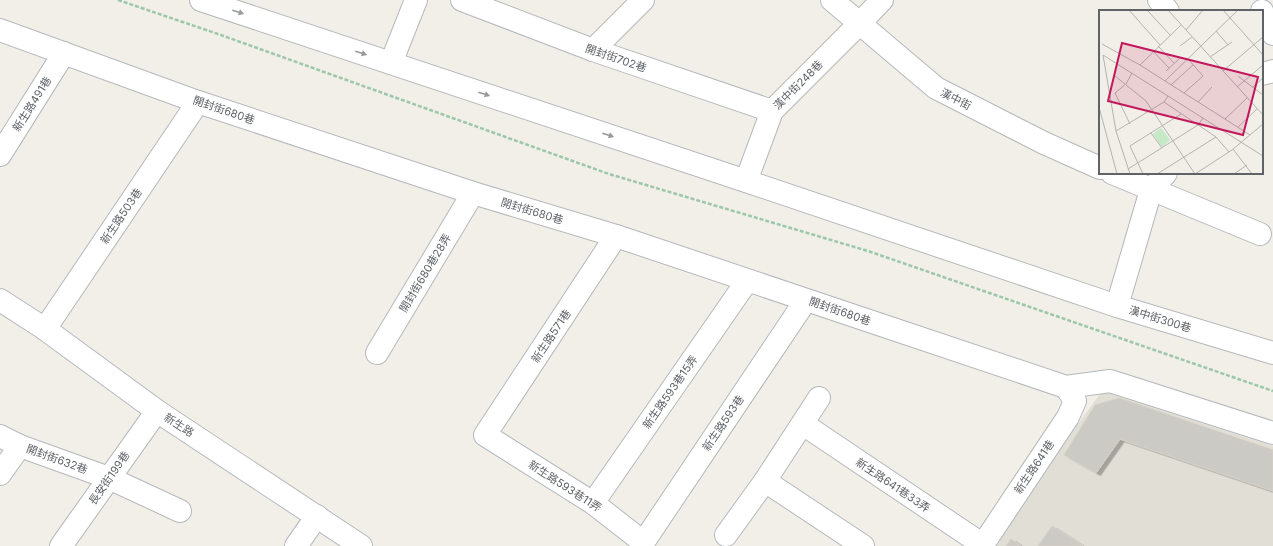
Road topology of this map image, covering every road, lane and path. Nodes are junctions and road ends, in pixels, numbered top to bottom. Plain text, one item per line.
1 (118, 0) edge
2 (200, 0) edge
3 (416, 0) edge
4 (462, 0) edge
5 (643, 0) edge
6 (832, 0) edge
7 (882, 0) edge
8 (1159, 0) edge
9 (1256, 0) edge
10 (1167, 10) edge
11 (1261, 10) edge
12 (1263, 13) edge
13 (860, 24) junction
14 (0, 30) edge
15 (1273, 34) edge
16 (593, 50) junction
17 (64, 53) junction
18 (391, 63) junction
19 (1273, 71) edge
20 (1263, 74) edge
21 (198, 102) junction
22 (772, 111) junction
23 (0, 156) edge
24 (1099, 168) edge
25 (1114, 174) edge
26 (1165, 174) edge
27 (746, 181) junction
28 (1151, 190) junction
29 (473, 193) junction
30 (1260, 234) dead end
31 (616, 236) junction
32 (747, 281) junction
33 (0, 300) edge
34 (806, 300) junction
35 (1117, 306) junction
36 (45, 329) junction
37 (377, 353) dead end
38 (1273, 353) edge
39 (1066, 388) junction
40 (1273, 391) edge
41 (819, 398) dead end
42 (157, 411) junction
43 (802, 424) junction
44 (1273, 433) edge
45 (485, 435) joint
46 (0, 436) edge
47 (20, 446) junction
48 (0, 474) edge
49 (109, 478) junction
50 (765, 481) junction
51 (593, 503) junction
52 (180, 510) dead end
53 (317, 516) junction
54 (726, 535) dead end
55 (642, 544) edge
56 (61, 546) edge
57 (296, 546) edge
58 (361, 546) edge
59 (863, 546) edge
60 (983, 546) edge

1 - 40 path
2 -> 18 street
3 - 18 street
4 - 16 street, 開封街702巷
5 - 16 street
6 - 13 street, 漢中街
7 - 13 street, 漢中街248巷
8 - 10 street
9 - 11 street
12 - 15 street
13 - 22 street, 漢中街248巷
13 - 24 street, 漢中街
14 - 17 street, 開封街680巷
16 - 22 street, 開封街702巷
17 - 21 street, 開封街680巷
17 - 23 street, 新生路491巷
18 -> 27 street
19 - 20 street
21 - 29 street, 開封街680巷
21 - 36 street, 新生路503巷
22 - 27 street, 漢中街248巷
25 - 28 street
26 - 28 street
27 - 35 street
28 - 30 street
28 - 35 street, 漢中街300巷
29 - 31 street, 開封街680巷
29 - 37 street, 開封街680巷28弄
31 - 32 street, 開封街680巷
31 - 45 street, 新生路571巷
32 - 34 street, 開封街680巷
32 - 51 street, 新生路593巷15弄
33 - 36 street, 新生路
34 - 39 street, 開封街680巷
34 - 55 street, 新生路593巷
35 - 38 street, 漢中街300巷
36 - 42 street, 新生路
39 - 44 street
39 - 60 street, 新生路641巷
41 - 43 street
42 - 49 street, 長安街199巷
42 - 53 street, 新生路
43 - 50 street
43 - 60 street, 新生路641巷33弄
45 - 51 street, 新生路593巷11弄
46 - 47 street, 開封街632巷
47 - 48 street
47 - 49 street, 開封街632巷
49 - 52 street, 開封街632巷
49 - 56 street, 長安街199巷
50 - 54 street
50 - 59 street
51 - 55 street, 新生路593巷11弄
53 - 57 street
53 - 58 street, 新生路

